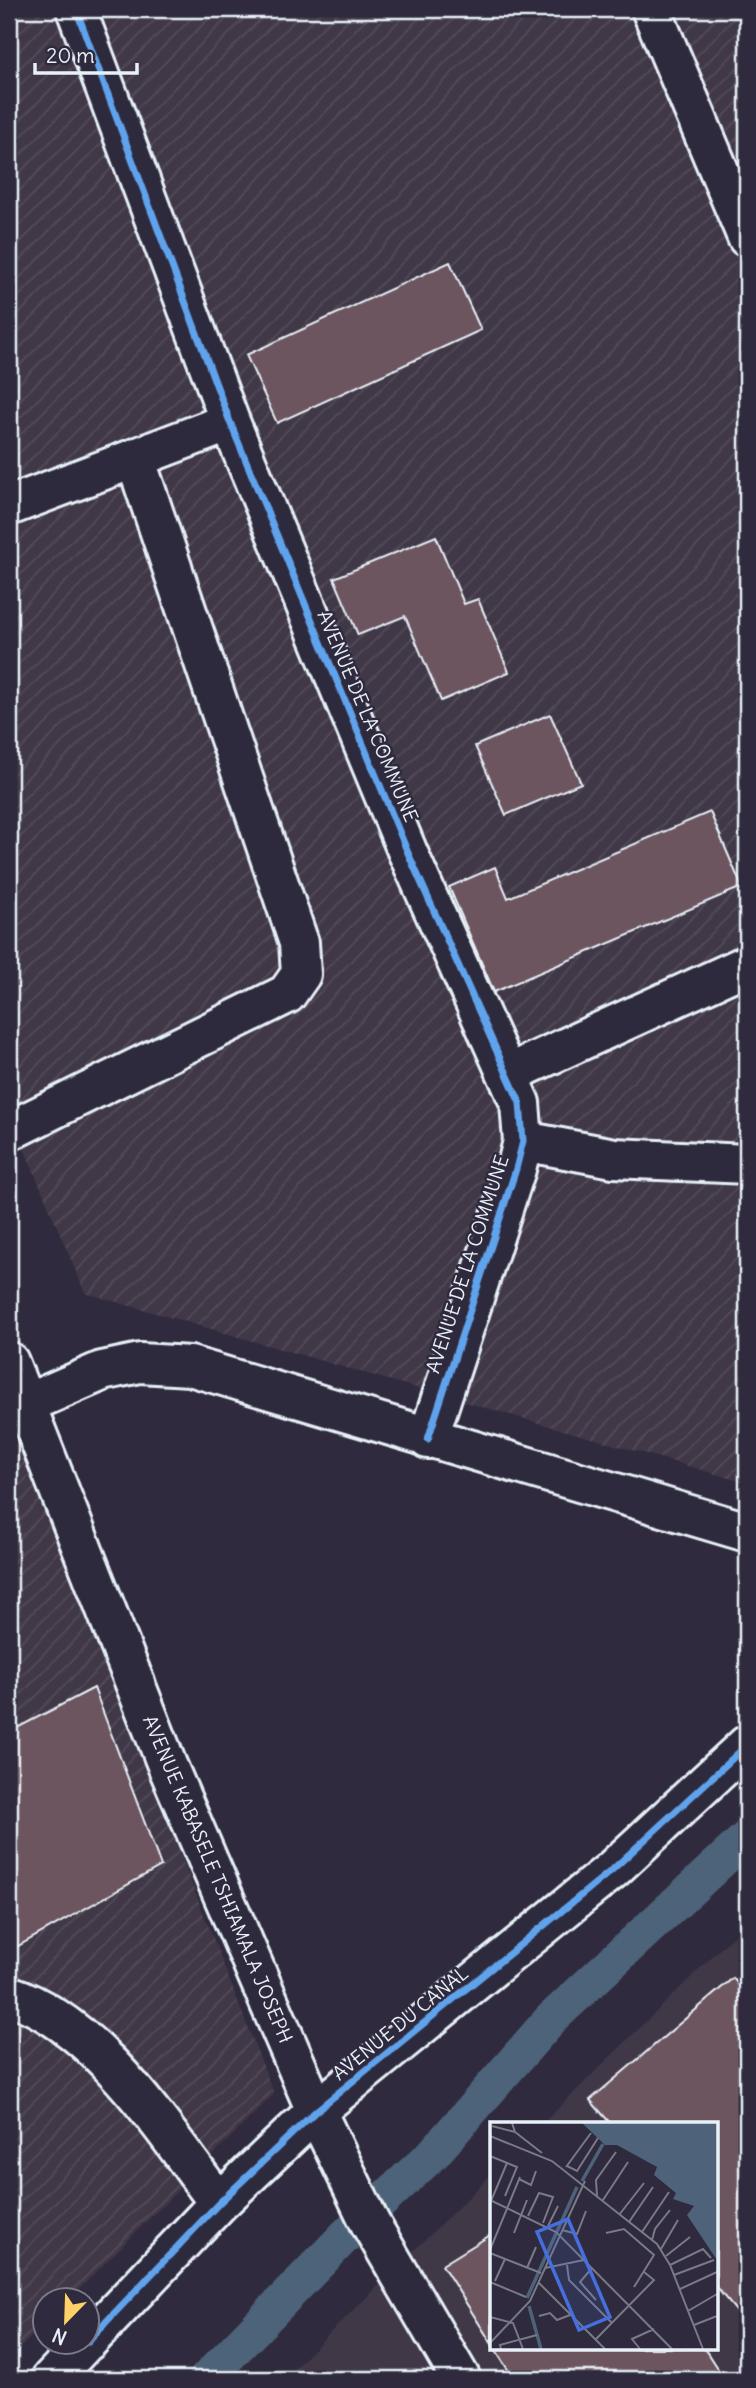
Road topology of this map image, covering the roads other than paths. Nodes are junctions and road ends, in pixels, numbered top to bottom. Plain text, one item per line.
1 (76, 9) edge
2 (651, 9) edge
3 (747, 237) edge
4 (230, 422) junction
5 (135, 458) junction
6 (9, 506) edge
7 (742, 967) dead end
8 (508, 1074) junction
9 (9, 1131) edge
10 (523, 1140) junction
11 (747, 1164) edge
12 (9, 1362) edge
13 (26, 1404) junction
14 (428, 1438) junction
15 (747, 1532) edge
16 (747, 1745) edge
17 (9, 1995) edge
18 (316, 2111) junction
19 (219, 2203) junction
20 (102, 2326) edge
21 (73, 2356) edge
22 (51, 2379) edge
23 (461, 2379) edge

1 - 4 street, AVENUE DE LA COMMUNE
2 - 3 street
4 - 5 street
4 - 8 street, AVENUE DE LA COMMUNE
5 - 6 street
5 - 9 street
7 - 8 street
8 - 10 street, AVENUE DE LA COMMUNE
10 - 11 street
10 - 14 street, AVENUE DE LA COMMUNE
12 - 13 street, AVENUE KABASELE TSHIAMALA JOSEPH
13 - 14 street
13 - 18 street, AVENUE KABASELE TSHIAMALA JOSEPH
14 - 15 street
16 - 18 street, AVENUE DU CANAL
17 - 19 street
18 - 19 street, AVENUE DU CANAL
18 - 23 street, AVENUE KABASELE TSHIAMALA JOSEPH
19 - 20 street, AVENUE DU CANAL
21 - 22 street, AVENUE DU CANAL

